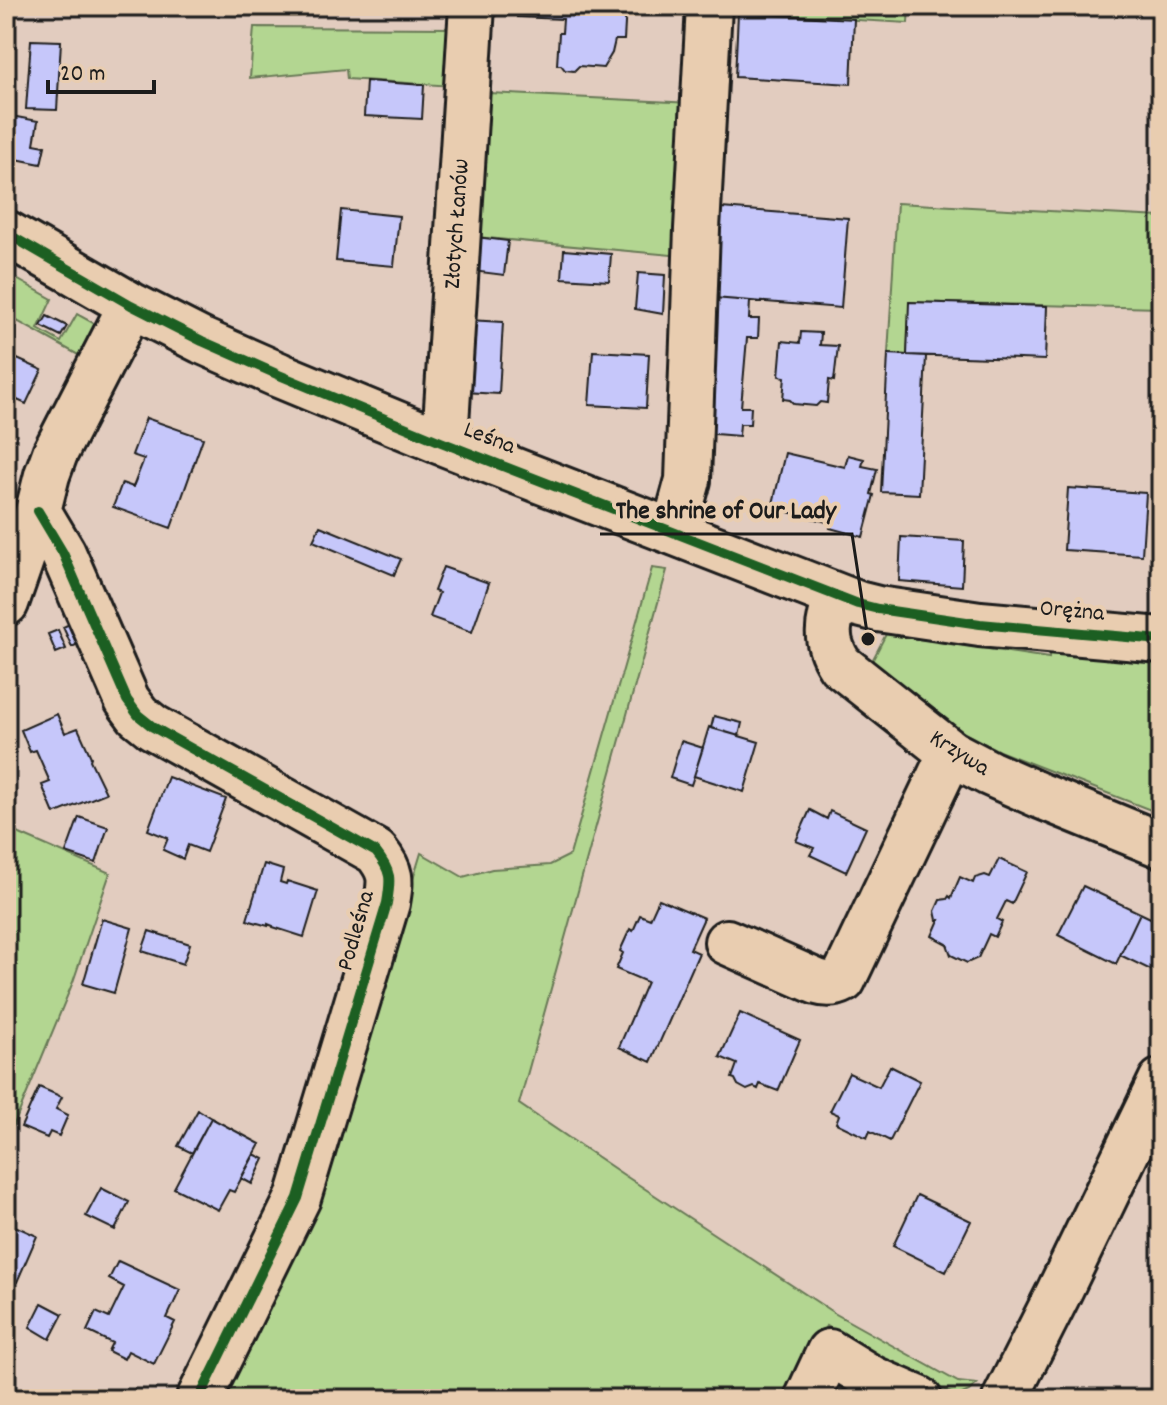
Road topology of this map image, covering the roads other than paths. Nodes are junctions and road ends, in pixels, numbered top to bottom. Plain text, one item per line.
1 (472, 6) edge
2 (709, 6) edge
3 (6, 233) edge
4 (131, 305) junction
5 (441, 442) junction
6 (38, 511) junction
7 (671, 531) junction
8 (837, 596) junction
9 (6, 603) edge
10 (980, 624) joint
11 (1161, 640) edge
12 (951, 753) junction
13 (1161, 845) edge
14 (727, 942) dead end
15 (1161, 1081) edge
16 (199, 1399) edge
17 (807, 1399) edge
18 (919, 1399) edge
19 (1005, 1399) edge

1 - 5 street, Złotych Łanów
2 - 7 street
3 - 4 street, Leśna
4 - 5 street, Leśna
4 - 6 street
5 - 7 street, Leśna
6 - 9 street
6 - 16 street, Podleśna
7 - 8 street, Leśna
8 - 10 street, Leśna
8 - 12 street, Krzywa
10 - 11 street, Orężna
12 - 13 street, Krzywa
12 - 14 street
15 - 19 street
17 - 18 street

